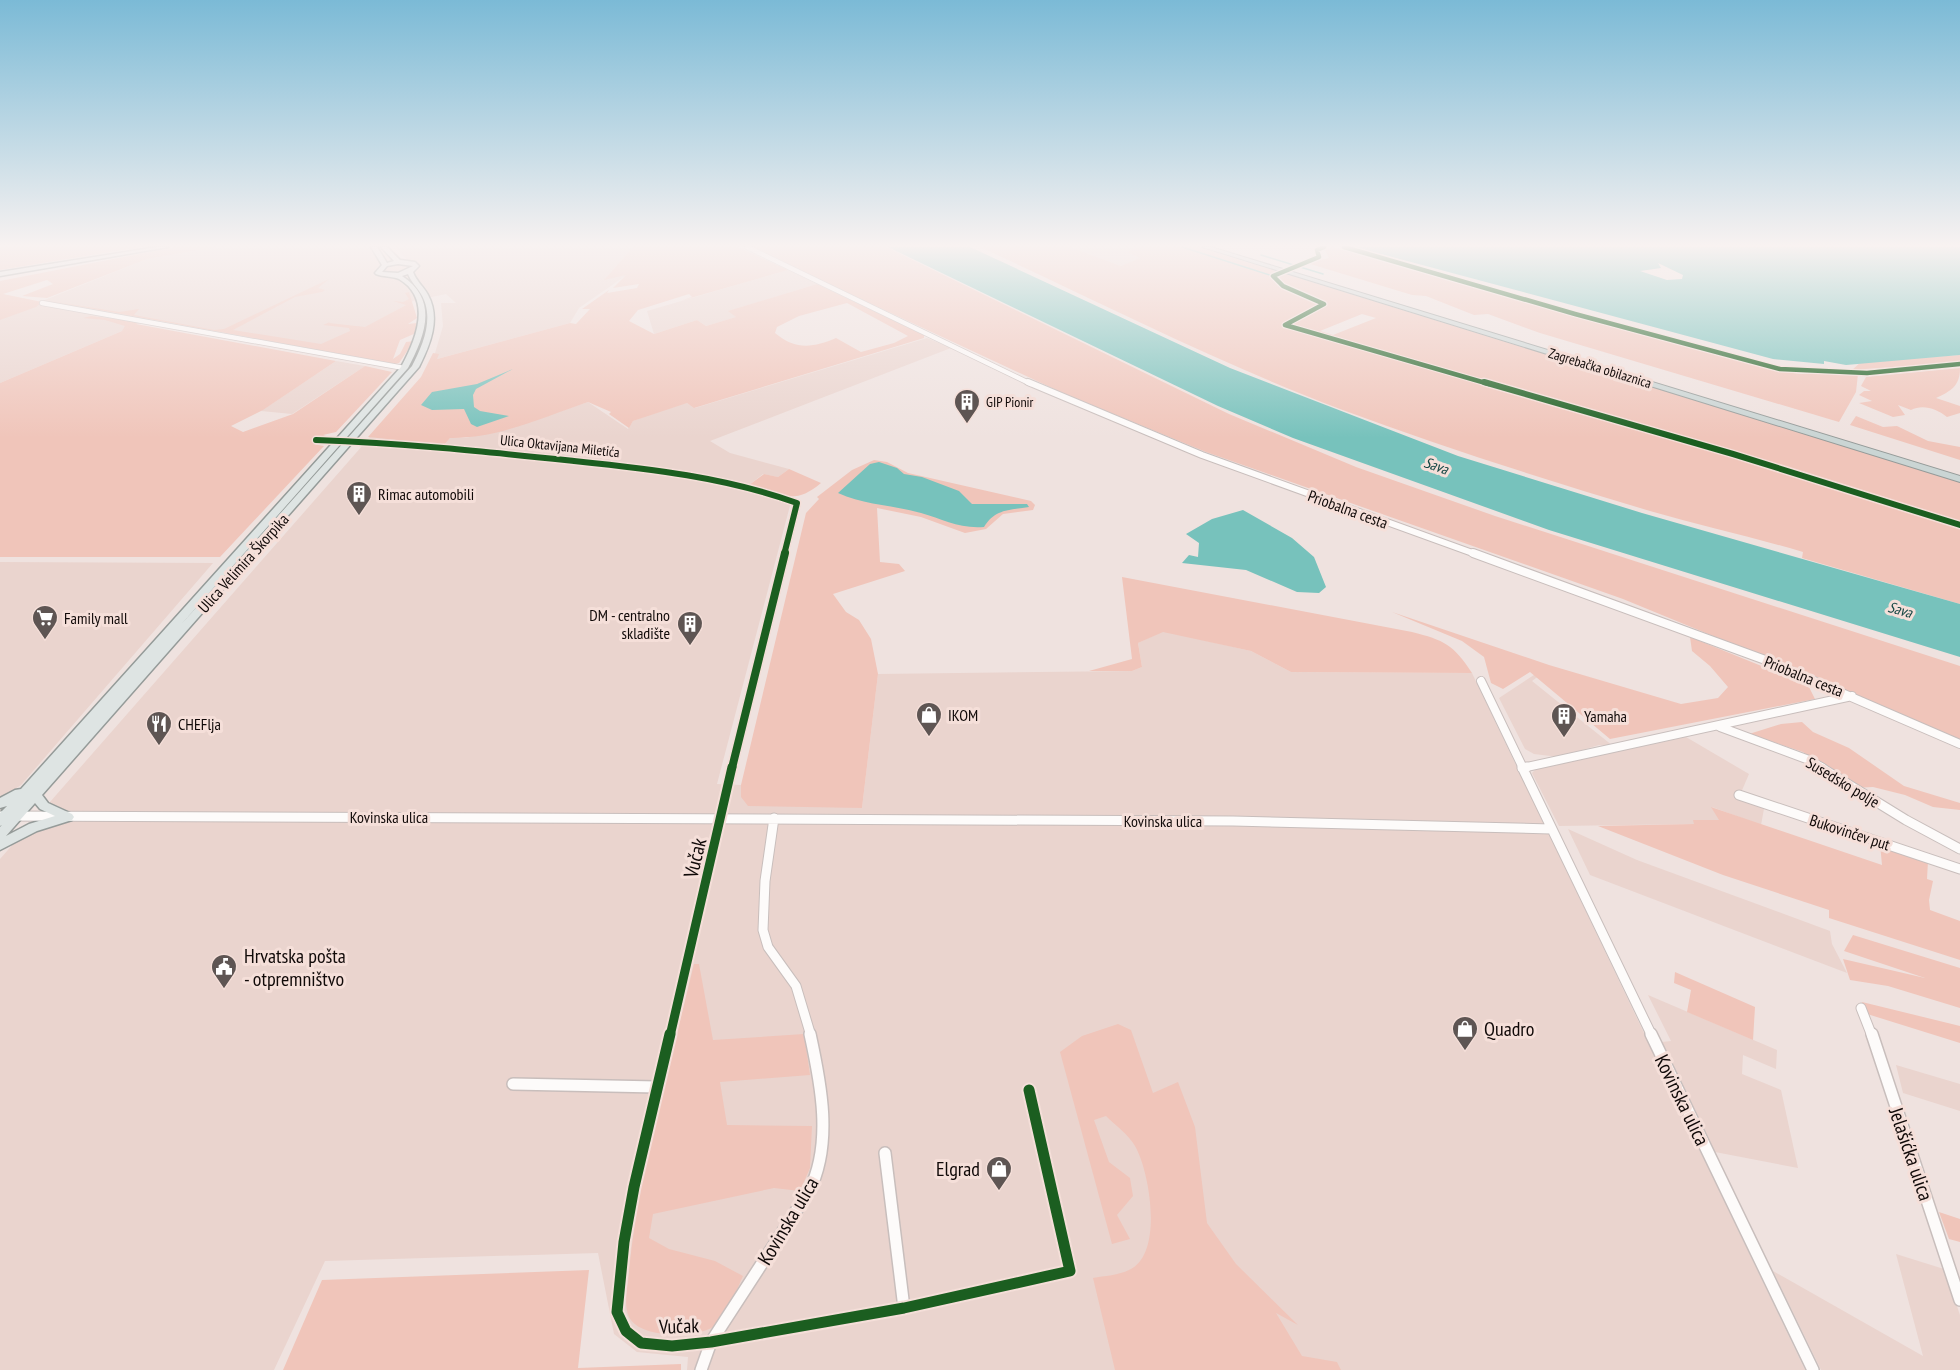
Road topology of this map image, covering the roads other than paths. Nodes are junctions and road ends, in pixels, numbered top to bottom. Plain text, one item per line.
1 (86, 311) edge
2 (421, 311) edge
3 (429, 311) edge
4 (880, 311) edge
5 (1414, 311) edge
6 (1426, 311) edge
7 (404, 368) junction
8 (316, 440) dead end
9 (344, 441) junction
10 (1960, 473) edge
11 (1960, 478) edge
12 (796, 503) joint
13 (1481, 681) dead end
14 (1852, 696) junction
15 (1720, 727) junction
16 (1960, 744) edge
17 (1522, 768) junction
18 (34, 790) junction
19 (1739, 795) dead end
20 (1, 814) edge
21 (17, 817) junction
22 (68, 817) junction
23 (774, 818) junction
24 (721, 819) junction
25 (1551, 829) junction
26 (0, 836) edge
27 (0, 845) edge
28 (1960, 849) edge
29 (1960, 869) edge
30 (1861, 1008) dead end
31 (513, 1084) dead end
32 (657, 1087) junction
33 (1029, 1090) dead end
34 (885, 1153) dead end
35 (1960, 1299) edge
36 (904, 1308) junction
37 (711, 1342) junction
38 (701, 1370) edge
39 (1813, 1370) edge

1 - 7 street
2 - 7 main road, Ulica Velimira Škorpika
3 - 9 main road, Ulica Velimira Škorpika
4 - 14 street, Priobalna cesta
5 - 11 highway, Zagrebačka obilaznica
6 - 10 highway, Zagrebačka obilaznica
7 - 9 main road, Ulica Velimira Škorpika
8 - 9 street, Ulica Oktavijana Miletića
9 - 12 street, Ulica Oktavijana Miletića
9 - 18 main road, Ulica Velimira Škorpika
12 - 24 street, Vučak
13 - 17 street, Kovinska ulica
14 - 15 street
14 - 16 street, Priobalna cesta
15 - 17 street
15 - 28 street, Susedsko polje
17 - 25 street, Kovinska ulica
18 - 20 main road, Ulica Velimira Škorpika
18 - 21 main road, Ulica Velimira Škorpika
18 - 22 main road
19 - 29 street, Bukovinčev put
20 - 21 street, Kovinska ulica
21 - 22 street, Kovinska ulica
21 - 26 main road, Ulica Velimira Škorpika
22 - 24 street, Kovinska ulica
22 - 27 main road
23 - 24 street, Kovinska ulica
23 - 25 street, Kovinska ulica
23 - 37 street, Kovinska ulica
24 - 32 street, Vučak
25 - 39 street, Kovinska ulica
30 - 35 street, Jelašićka ulica
31 - 32 street
32 - 37 street, Vučak
33 - 36 street, Vučak
34 - 36 street
36 - 37 street, Vučak
37 - 38 street, Kovinska ulica

